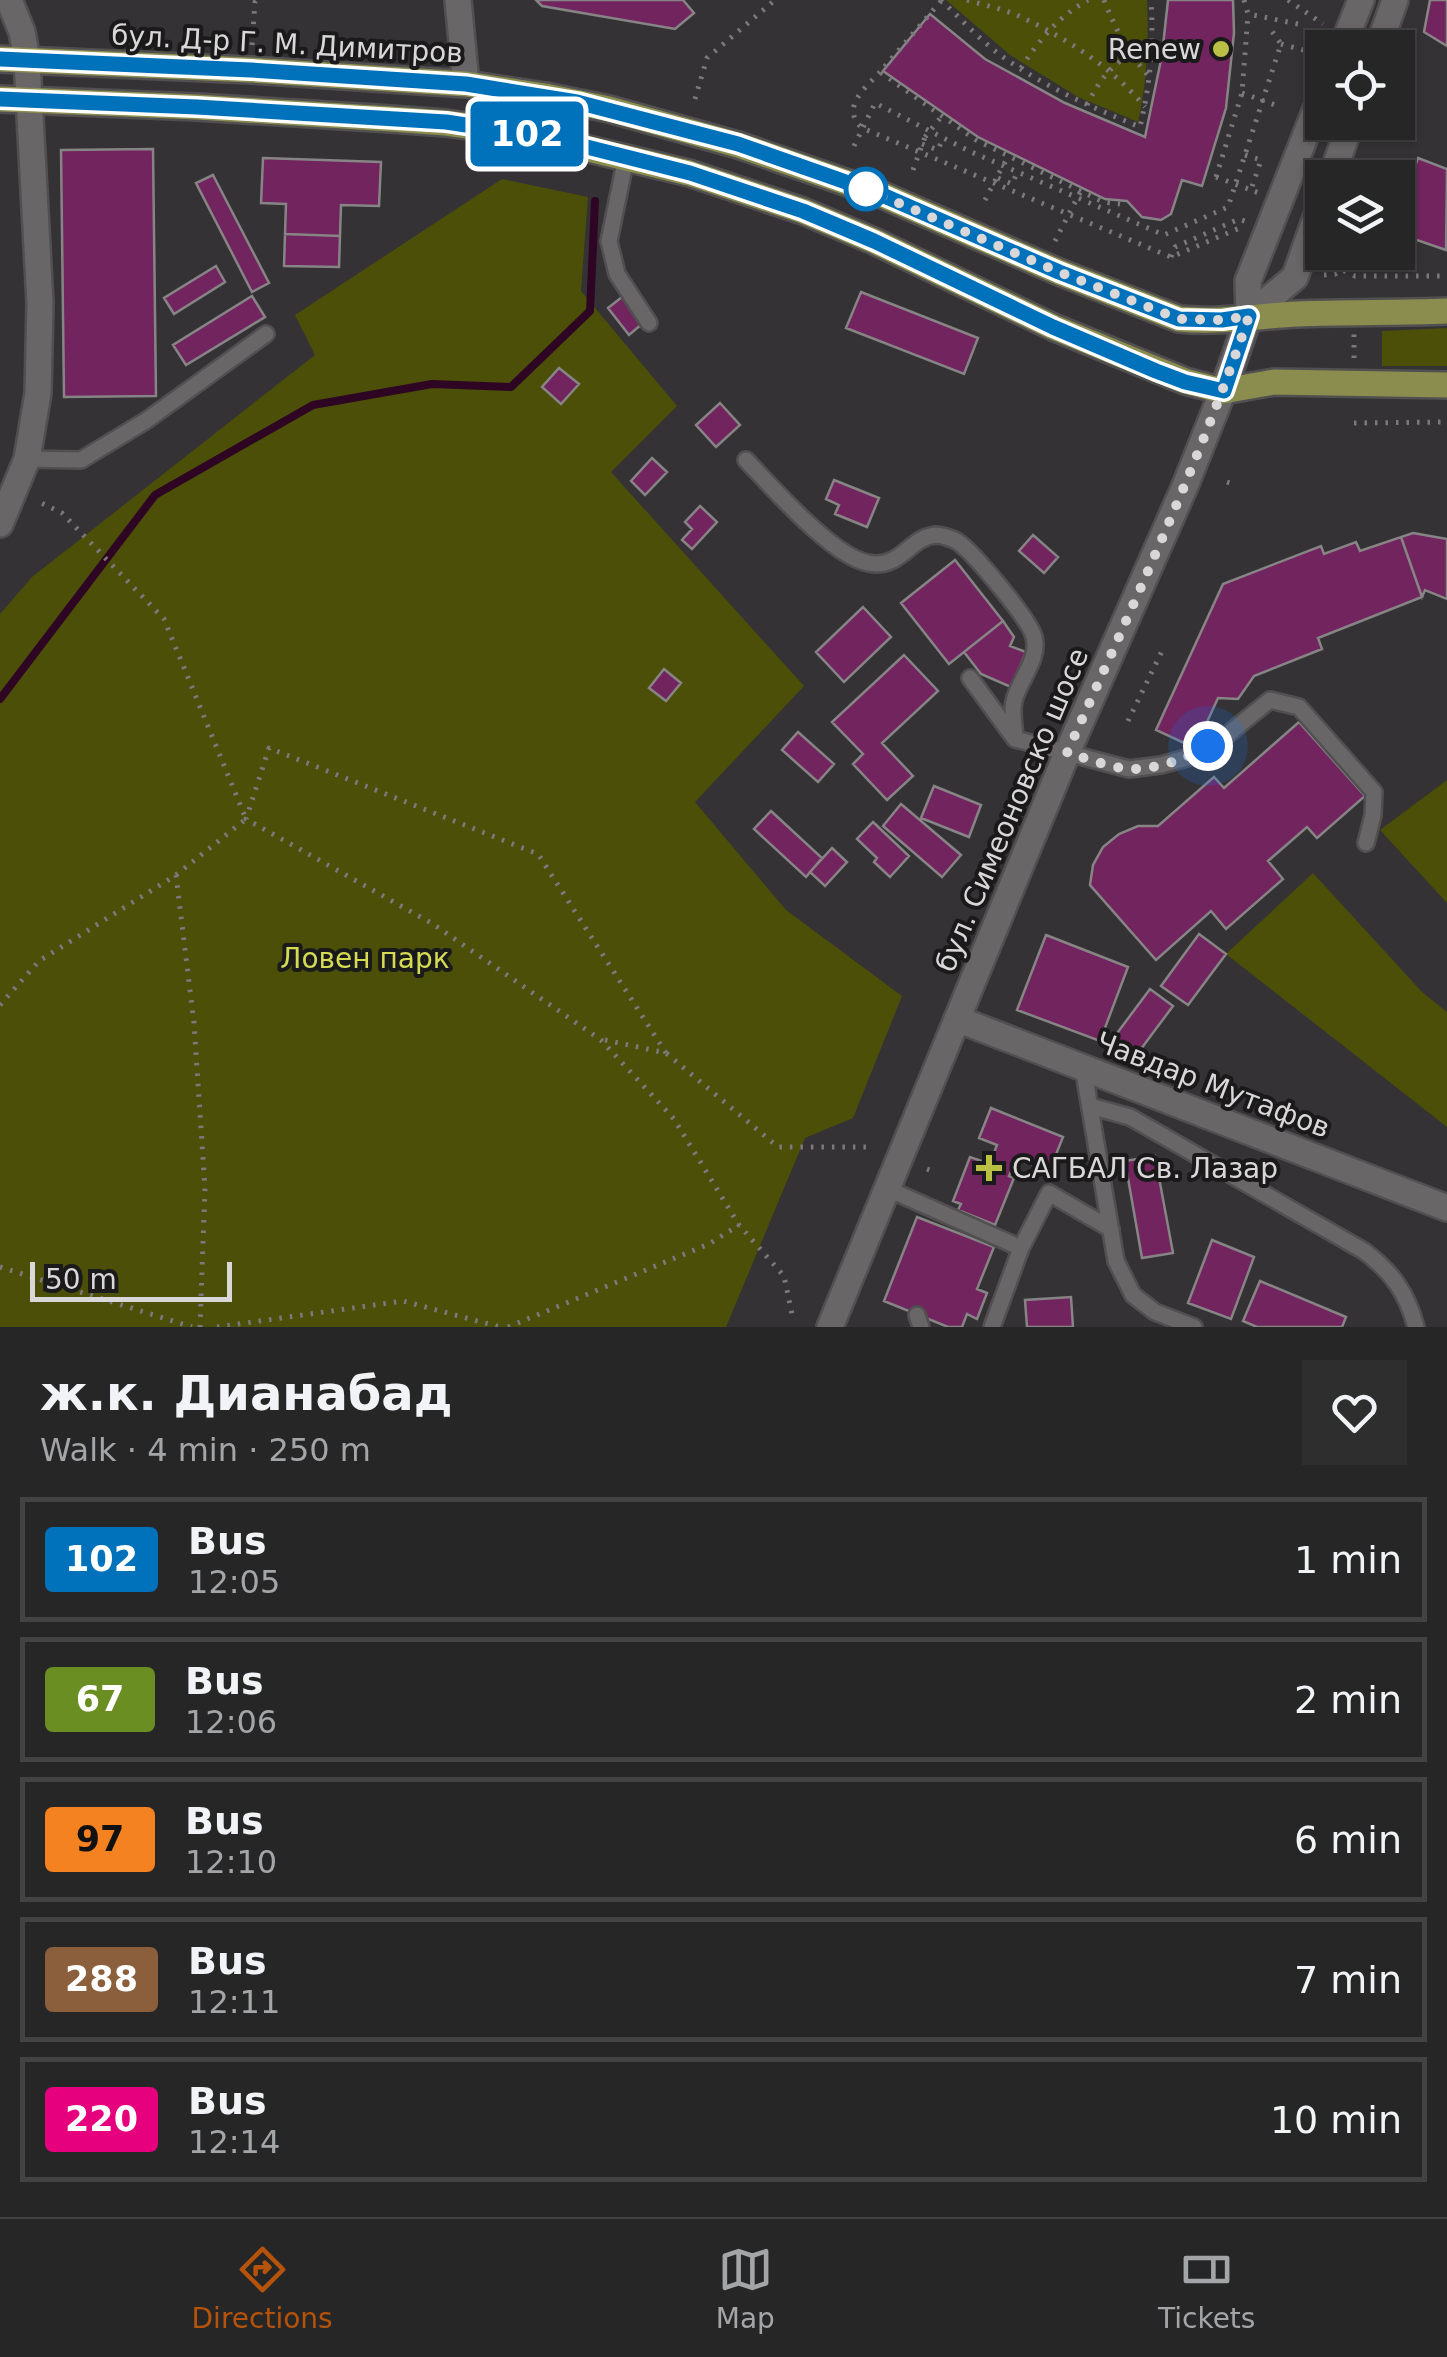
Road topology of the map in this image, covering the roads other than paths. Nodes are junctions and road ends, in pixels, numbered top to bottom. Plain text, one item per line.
1 (9, 0) edge
2 (458, 0) edge
3 (1361, 0) edge
4 (1395, 0) edge
5 (1342, 30) edge
6 (1384, 30) edge
7 (0, 59) edge
8 (27, 60) junction
9 (466, 84) junction
10 (0, 99) edge
11 (29, 100) junction
12 (1305, 137) edge
13 (626, 158) junction
14 (1305, 249) edge
15 (1447, 312) edge
16 (1249, 316) junction
17 (648, 322) dead end
18 (266, 334) dead end
19 (1447, 385) edge
20 (1224, 391) junction
21 (27, 459) junction
22 (746, 460) dead end
23 (0, 462) edge
24 (0, 524) edge
25 (970, 678) dead end
26 (1015, 739) junction
27 (1067, 753) junction
28 (1366, 844) dead end
29 (957, 1019) junction
30 (1082, 1067) junction
31 (1090, 1106) junction
32 (888, 1190) junction
33 (1447, 1208) edge
34 (1111, 1229) junction
35 (1021, 1248) junction
36 (830, 1327) edge
37 (992, 1327) edge
38 (1194, 1327) edge
39 (1416, 1327) edge

1 - 8 main road
2 - 9 main road
3 - 5 main road
4 - 6 main road
7 - 8 main road, бул. Д-р Г. М. Димитров
8 - 9 main road, бул. Д-р Г. М. Димитров
8 - 11 main road
9 - 16 main road, бул. Д-р Г. М. Димитров
10 - 11 main road
11 - 13 main road
11 - 21 main road
12 - 16 main road, бул. Симеоновско шосе
13 - 17 lane
13 - 20 main road
14 - 16 main road
15 - 16 main road, бул. Д-р Г. М. Димитров
16 - 20 main road, бул. Симеоновско шосе
18 - 21 lane
19 - 20 main road
20 - 27 main road, бул. Симеоновско шосе
21 - 23 main road
21 - 24 main road
22 - 26 lane
25 - 26 lane
26 - 27 lane
27 - 28 lane
27 - 29 main road, бул. Симеоновско шосе
29 - 30 main road, Чавдар Мутафов
29 - 32 main road, бул. Симеоновско шосе
30 - 31 lane
30 - 33 main road, Чавдар Мутафов
31 - 34 lane
31 - 39 lane
32 - 35 lane
32 - 36 main road, бул. Симеоновско шосе
34 - 35 lane
34 - 38 lane
35 - 37 lane

